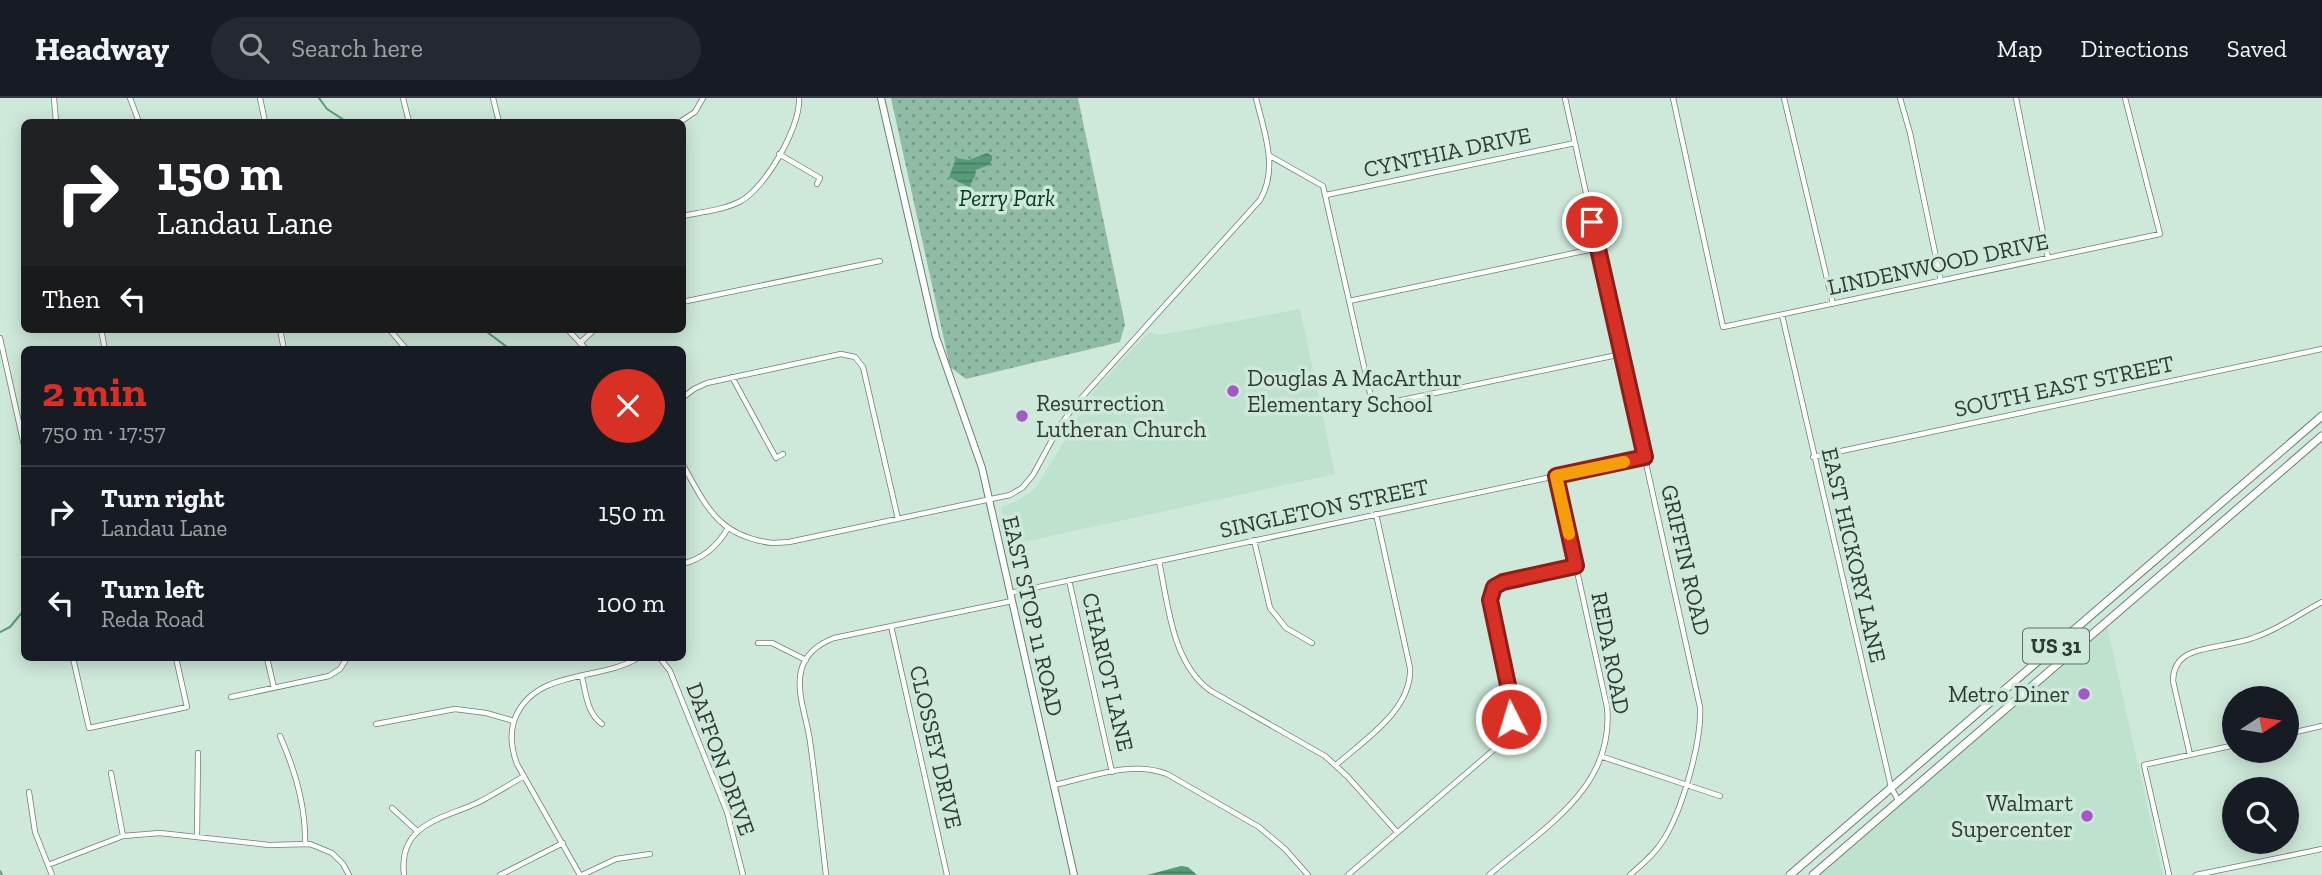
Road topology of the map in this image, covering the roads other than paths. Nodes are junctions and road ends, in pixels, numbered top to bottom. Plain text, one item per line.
1 (54, 98) edge
2 (130, 98) edge
3 (260, 98) edge
4 (403, 98) edge
5 (493, 98) edge
6 (704, 98) edge
7 (799, 98) edge
8 (881, 98) edge
9 (1266, 98) edge
10 (1565, 98) edge
11 (1673, 98) edge
12 (1784, 98) edge
13 (1900, 98) edge
14 (2016, 98) edge
15 (2125, 98) edge
16 (1256, 99) edge
17 (56, 119) edge
18 (138, 119) edge
19 (264, 119) edge
20 (408, 119) edge
21 (498, 119) edge
22 (684, 119) edge
23 (1575, 143) junction
24 (779, 153) junction
25 (1269, 155) junction
26 (817, 184) dead end
27 (1326, 195) junction
28 (686, 215) edge
29 (1598, 248) junction
30 (2048, 259) junction
31 (880, 261) dead end
32 (1941, 281) junction
33 (686, 301) edge
34 (1349, 301) junction
35 (1833, 304) junction
36 (1782, 315) junction
37 (571, 333) edge
38 (591, 333) edge
39 (0, 338) edge
40 (580, 343) junction
41 (583, 346) edge
42 (2322, 349) edge
43 (1622, 354) junction
44 (732, 377) junction
45 (686, 395) edge
46 (2322, 416) edge
47 (21, 432) edge
48 (2322, 436) edge
49 (783, 454) dead end
50 (1645, 457) junction
51 (1814, 457) junction
52 (686, 470) edge
53 (1556, 476) junction
54 (989, 500) junction
55 (1377, 514) junction
56 (898, 519) junction
57 (728, 528) junction
58 (1254, 540) junction
59 (1159, 561) junction
60 (686, 562) edge
61 (1576, 566) junction
62 (1069, 580) junction
63 (1011, 597) junction
64 (2322, 602) edge
65 (891, 626) junction
66 (758, 643) dead end
67 (1312, 643) dead end
68 (806, 660) junction
69 (74, 661) edge
70 (177, 661) edge
71 (268, 661) edge
72 (345, 661) edge
73 (632, 661) edge
74 (662, 661) edge
75 (582, 677) junction
76 (274, 688) junction
77 (231, 697) dead end
78 (514, 721) junction
79 (376, 724) dead end
80 (602, 724) dead end
81 (2322, 726) edge
82 (2300, 731) edge
83 (280, 736) dead end
84 (2222, 748) edge
85 (198, 753) dead end
86 (2190, 755) junction
87 (1603, 757) junction
88 (1336, 765) junction
89 (111, 772) dead end
90 (1112, 772) junction
91 (524, 776) junction
92 (1053, 785) junction
93 (1685, 785) junction
94 (1891, 787) junction
95 (29, 793) dead end
96 (1720, 796) dead end
97 (1898, 800) junction
98 (392, 808) dead end
99 (417, 831) junction
100 (1397, 832) junction
101 (123, 836) junction
102 (197, 836) junction
103 (305, 843) junction
104 (563, 843) junction
105 (2322, 849) edge
106 (650, 854) dead end
107 (48, 865) junction
108 (52, 875) edge
109 (349, 875) edge
110 (404, 875) edge
111 (500, 875) edge
112 (581, 875) edge
113 (743, 875) edge
114 (826, 875) edge
115 (947, 875) edge
116 (1074, 875) edge
117 (1308, 875) edge
118 (1348, 875) edge
119 (1489, 875) edge
120 (1629, 875) edge
121 (1790, 875) edge
122 (1813, 875) edge
123 (2169, 875) edge
124 (2196, 875) edge

1 - 17 street
2 - 18 street
3 - 19 street
4 - 20 street
5 - 21 street
6 - 22 street
7 - 24 street
8 - 54 main road
9 - 16 street
10 - 23 street, GRIFFIN ROAD
11 - 36 street, LINDENWOOD DRIVE
12 - 35 street
13 - 32 street
14 - 30 street
15 - 30 street, LINDENWOOD DRIVE
16 - 25 street, EAST STOP 11 ROAD
23 - 27 street, CYNTHIA DRIVE
23 - 29 street, GRIFFIN ROAD
24 - 26 street
24 - 28 street
25 - 27 street
25 - 54 street, EAST STOP 11 ROAD
27 - 34 street
29 - 34 street
29 - 43 street, GRIFFIN ROAD
30 - 32 street, LINDENWOOD DRIVE
31 - 33 street
32 - 35 street, LINDENWOOD DRIVE
34 - 43 street
35 - 36 street, LINDENWOOD DRIVE
36 - 51 street, EAST HICKORY LANE
37 - 40 street
38 - 40 street
39 - 47 street
40 - 41 street
42 - 51 street, SOUTH EAST STREET
43 - 50 street, GRIFFIN ROAD
44 - 45 street
44 - 49 street
44 - 56 street
46 - 94 main road, US 31
48 - 97 main road, US 31
50 - 53 street, SINGLETON STREET
50 - 93 street, GRIFFIN ROAD
51 - 94 street, EAST HICKORY LANE
52 - 57 street
53 - 55 street, SINGLETON STREET
53 - 61 street, REDA ROAD
54 - 56 street
54 - 63 main road, EAST STOP 11 ROAD
55 - 58 street, SINGLETON STREET
55 - 88 street
56 - 57 street
57 - 60 street
58 - 59 street, SINGLETON STREET
58 - 67 street
59 - 62 street, SINGLETON STREET
59 - 88 street
61 - 87 street, REDA ROAD
61 - 100 street
62 - 63 street, SINGLETON STREET
62 - 90 street, CHARIOT LANE
63 - 65 street, SINGLETON STREET
63 - 92 main road, EAST STOP 11 ROAD
64 - 86 street
65 - 68 street, SINGLETON STREET
65 - 115 street, CLOSSEY DRIVE
66 - 68 street
68 - 114 street
69 - 70 street
71 - 76 street
72 - 76 street
73 - 75 street
74 - 113 street, DAFFON DRIVE
75 - 78 street
75 - 80 street
76 - 77 street
78 - 79 street
78 - 91 street
81 - 82 street
83 - 103 street
84 - 86 street
85 - 102 street
86 - 123 street
87 - 93 street
87 - 119 street, REDA ROAD
88 - 100 street
89 - 101 street
90 - 92 street
90 - 117 street
91 - 99 street
91 - 104 street
92 - 116 main road, EAST STOP 11 ROAD
93 - 96 street
93 - 120 street, GRIFFIN ROAD
94 - 97 street, EAST HICKORY LANE
94 - 121 main road, US 31
95 - 107 street
97 - 122 main road, US 31
98 - 99 street
99 - 110 street
100 - 118 street
101 - 102 street
101 - 107 street
102 - 103 street
103 - 109 street
104 - 111 street
104 - 112 street
105 - 124 street
106 - 112 street
107 - 108 street

